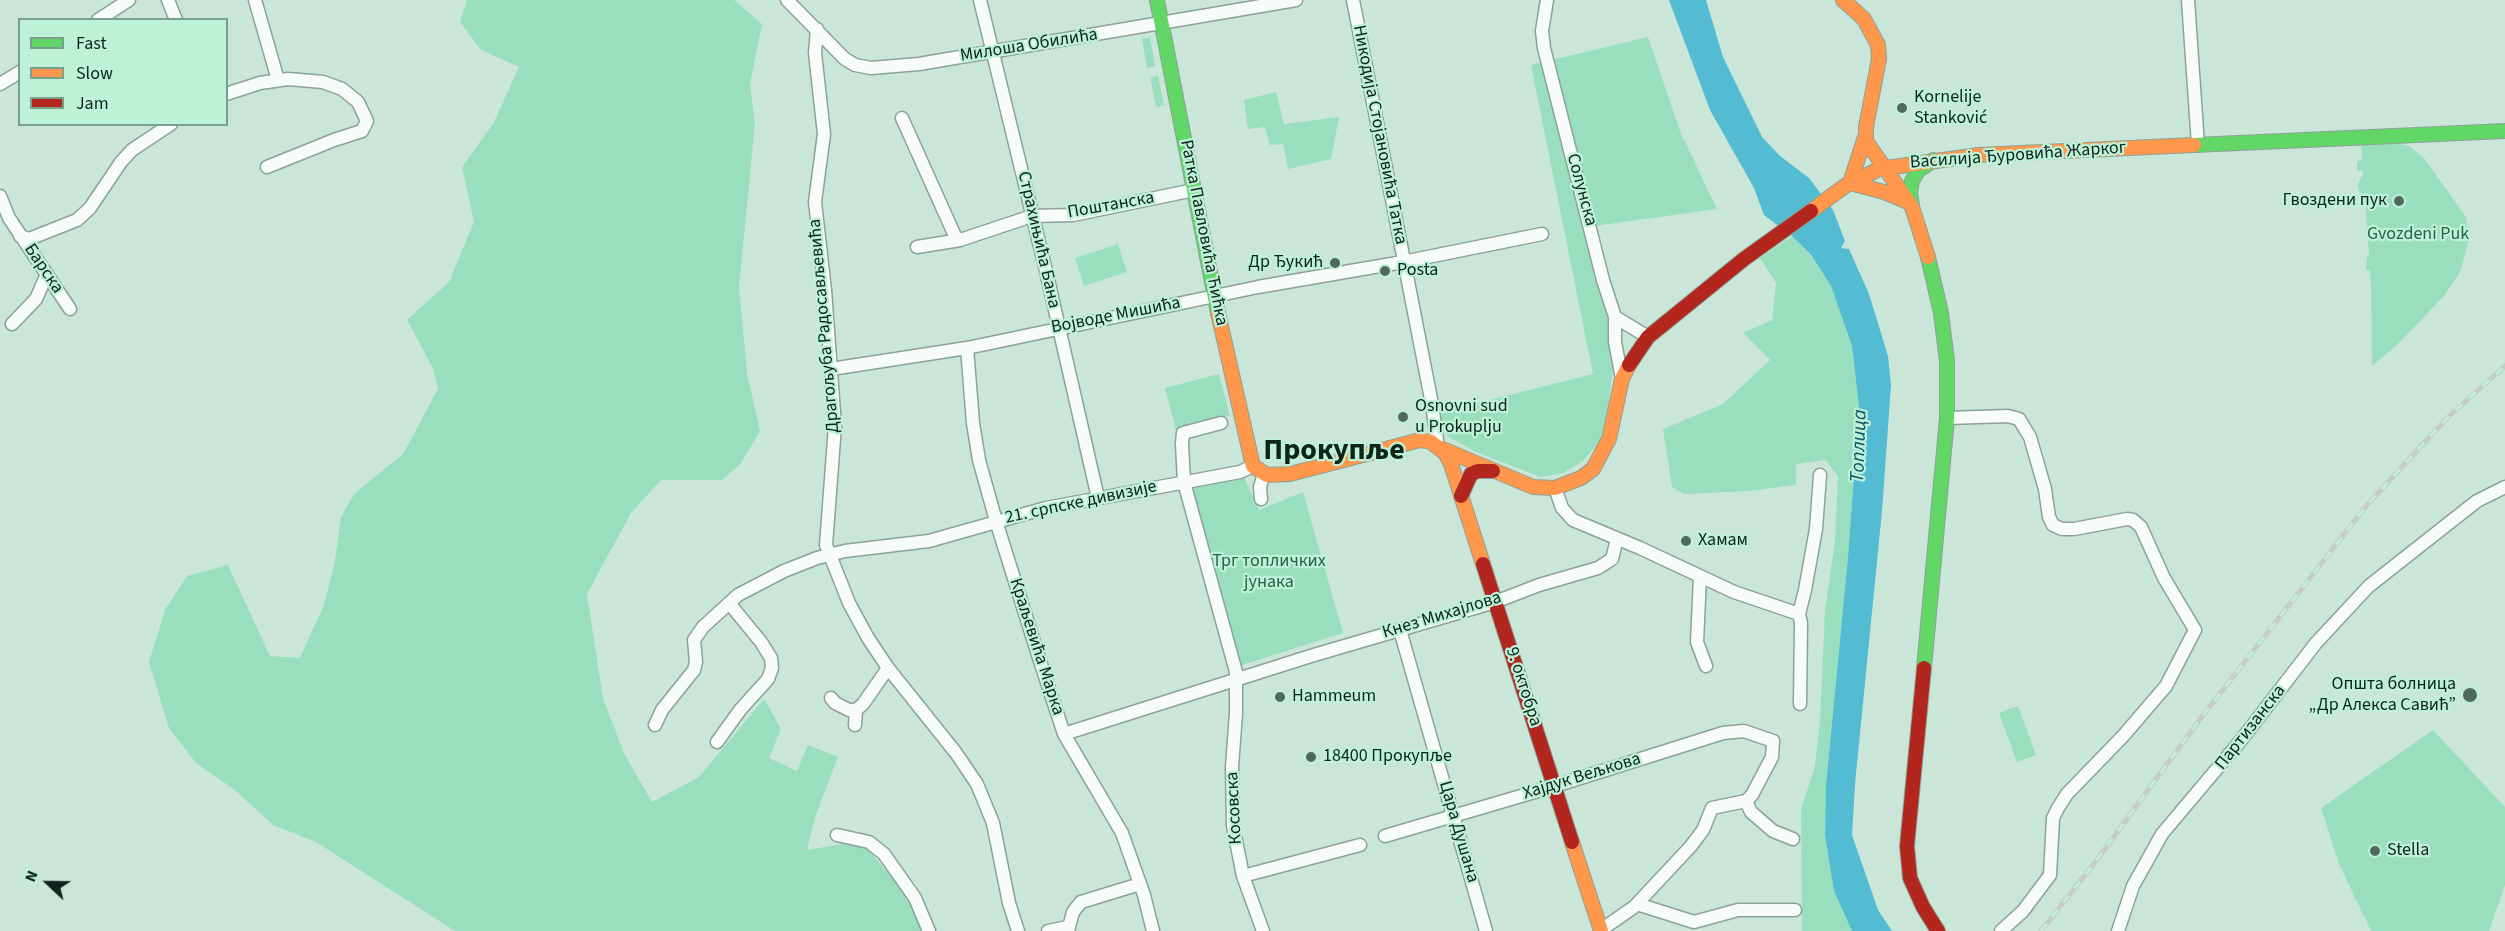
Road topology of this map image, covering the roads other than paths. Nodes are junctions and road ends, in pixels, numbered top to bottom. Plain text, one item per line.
1 (129, 0) edge
2 (168, 0) edge
3 (255, 0) edge
4 (787, 0) edge
5 (980, 0) edge
6 (1156, 0) edge
7 (1296, 0) edge
8 (1353, 0) edge
9 (1547, 0) edge
10 (1843, 0) edge
11 (2188, 0) edge
12 (101, 18) edge
13 (175, 18) edge
14 (1161, 24) junction
15 (817, 29) junction
16 (992, 52) junction
17 (18, 73) edge
18 (278, 80) junction
19 (0, 84) edge
20 (228, 93) edge
21 (902, 118) dead end
22 (168, 126) edge
23 (2505, 131) edge
24 (1866, 134) junction
25 (2198, 145) junction
26 (1933, 160) junction
27 (267, 167) dead end
28 (1886, 168) junction
29 (1848, 184) junction
30 (1194, 190) junction
31 (0, 196) edge
32 (1910, 204) junction
33 (1032, 216) junction
34 (1542, 234) dead end
35 (20, 236) junction
36 (960, 240) junction
37 (917, 247) dead end
38 (1403, 262) junction
39 (47, 274) junction
40 (1214, 297) junction
41 (70, 309) dead end
42 (1615, 317) junction
43 (12, 324) dead end
44 (1058, 328) junction
45 (1648, 337) junction
46 (967, 348) junction
47 (831, 369) junction
48 (1622, 379) junction
49 (1947, 418) junction
50 (1221, 423) dead end
51 (1438, 447) junction
52 (1258, 470) junction
53 (1493, 471) junction
54 (1820, 475) dead end
55 (1184, 482) junction
56 (2505, 487) edge
57 (1555, 488) junction
58 (1461, 496) junction
59 (1098, 498) junction
60 (1261, 498) dead end
61 (996, 521) junction
62 (1617, 539) junction
63 (830, 556) junction
64 (1700, 577) junction
65 (1495, 602) junction
66 (729, 603) junction
67 (1799, 614) junction
68 (1400, 630) junction
69 (1706, 666) dead end
70 (888, 668) junction
71 (1237, 680) junction
72 (831, 698) dead end
73 (1800, 704) dead end
74 (856, 710) junction
75 (654, 725) dead end
76 (855, 725) dead end
77 (1064, 734) junction
78 (717, 742) dead end
79 (1555, 786) junction
80 (1746, 801) junction
81 (1454, 815) junction
82 (837, 835) dead end
83 (1385, 836) dead end
84 (1793, 839) dead end
85 (1360, 845) dead end
86 (1243, 876) junction
87 (1140, 884) junction
88 (1637, 904) junction
89 (1796, 910) dead end
90 (1068, 929) edge
91 (929, 931) edge
92 (1018, 931) edge
93 (1048, 931) edge
94 (1153, 931) edge
95 (1263, 931) edge
96 (1486, 931) edge
97 (1601, 931) edge
98 (1938, 931) edge
99 (2001, 931) edge
100 (2118, 931) edge

1 - 12 street
2 - 13 street
3 - 18 street
4 - 15 street, Милоша Обилића
5 - 16 street, Страхињића Бана
6 - 14 main road, Ратка Павловића Ћићка
7 - 14 street, Милоша Обилића
8 - 38 street, Никодија Стојановића Татка
9 - 42 street, Солунска
10 - 24 main road
11 - 25 street
14 - 16 street, Милоша Обилића
14 - 30 main road, Ратка Павловића Ћићка
15 - 16 street, Милоша Обилића
15 - 47 street, Драгољуба Радосављевића
16 - 33 street, Страхињића Бана
17 - 19 street
18 - 20 street
18 - 27 street
21 - 36 street
22 - 35 street
23 - 25 main road, Василија Ђуровића Жарког
24 - 28 main road
24 - 29 main road
25 - 26 main road, Василија Ђуровића Жарког
26 - 28 main road, Василија Ђуровића Жарког
26 - 32 main road
28 - 29 main road, Василија Ђуровића Жарког
28 - 32 main road
29 - 32 main road
29 - 45 main road, Василија Ђуровића Жарког
30 - 33 street, Поштанска
30 - 40 main road, Ратка Павловића Ћићка
31 - 35 street, Барска
32 - 49 main road
33 - 36 street, Поштанска
33 - 44 street, Страхињића Бана
34 - 38 street, Војводе Мишића
35 - 39 street, Барска
36 - 37 street, Поштанска
38 - 40 street, Војводе Мишића
38 - 51 street, Никодија Стојановића Татка
39 - 41 street, Барска
39 - 43 street
40 - 44 street, Војводе Мишића
40 - 52 main road, Ратка Павловића Ћићка
42 - 45 street
42 - 48 street, Солунска
44 - 46 street, Војводе Мишића
44 - 59 street, Страхињића Бана
45 - 48 main road, Василија Ђуровића Жарког
46 - 47 street, Војводе Мишића
46 - 61 street, Краљевића Марка
47 - 63 street, Драгољуба Радосављевића
48 - 57 main road, Василија Ђуровића Жарког
49 - 98 main road
49 - 99 street
50 - 55 street
51 - 52 main road, 21. српске дивизије
51 - 53 main road, Василија Ђуровића Жарког
51 - 58 main road, 9. октобра
52 - 55 street, 21. српске дивизије
52 - 60 street
53 - 57 main road, Василија Ђуровића Жарког
53 - 58 main road
54 - 67 street
55 - 59 street, 21. српске дивизије
55 - 71 street
56 - 100 street, Партизанска
57 - 62 street
58 - 65 main road, 9. октобра
59 - 61 street, 21. српске дивизије
61 - 63 street, 21. српске дивизије
61 - 77 street, Краљевића Марка
62 - 64 street
62 - 65 street, Кнез Михајлова
63 - 66 street, 21. српске дивизије
63 - 70 street, Драгољуба Радосављевића
64 - 67 street
64 - 69 street
65 - 68 street, Кнез Михајлова
65 - 79 main road, 9. октобра
66 - 75 street, 21. српске дивизије
66 - 78 street
67 - 73 street
68 - 71 street, Кнез Михајлова
68 - 81 street, Цара Душана
70 - 74 street
70 - 92 street, Драгољуба Радосављевића
71 - 77 street, Кнез Михајлова
71 - 86 street, Косовска
72 - 74 street
74 - 76 street
77 - 87 street, Краљевића Марка
79 - 80 street, Хајдук Вељкова
79 - 81 street, Хајдук Вељкова
79 - 97 main road, 9. октобра
80 - 84 street
80 - 88 street
81 - 83 street, Хајдук Вељкова
81 - 96 street, Цара Душана
82 - 91 street
85 - 86 street
86 - 95 street, Косовска
87 - 90 street
87 - 94 street, Краљевића Марка
88 - 89 street
88 - 97 street
90 - 93 street

